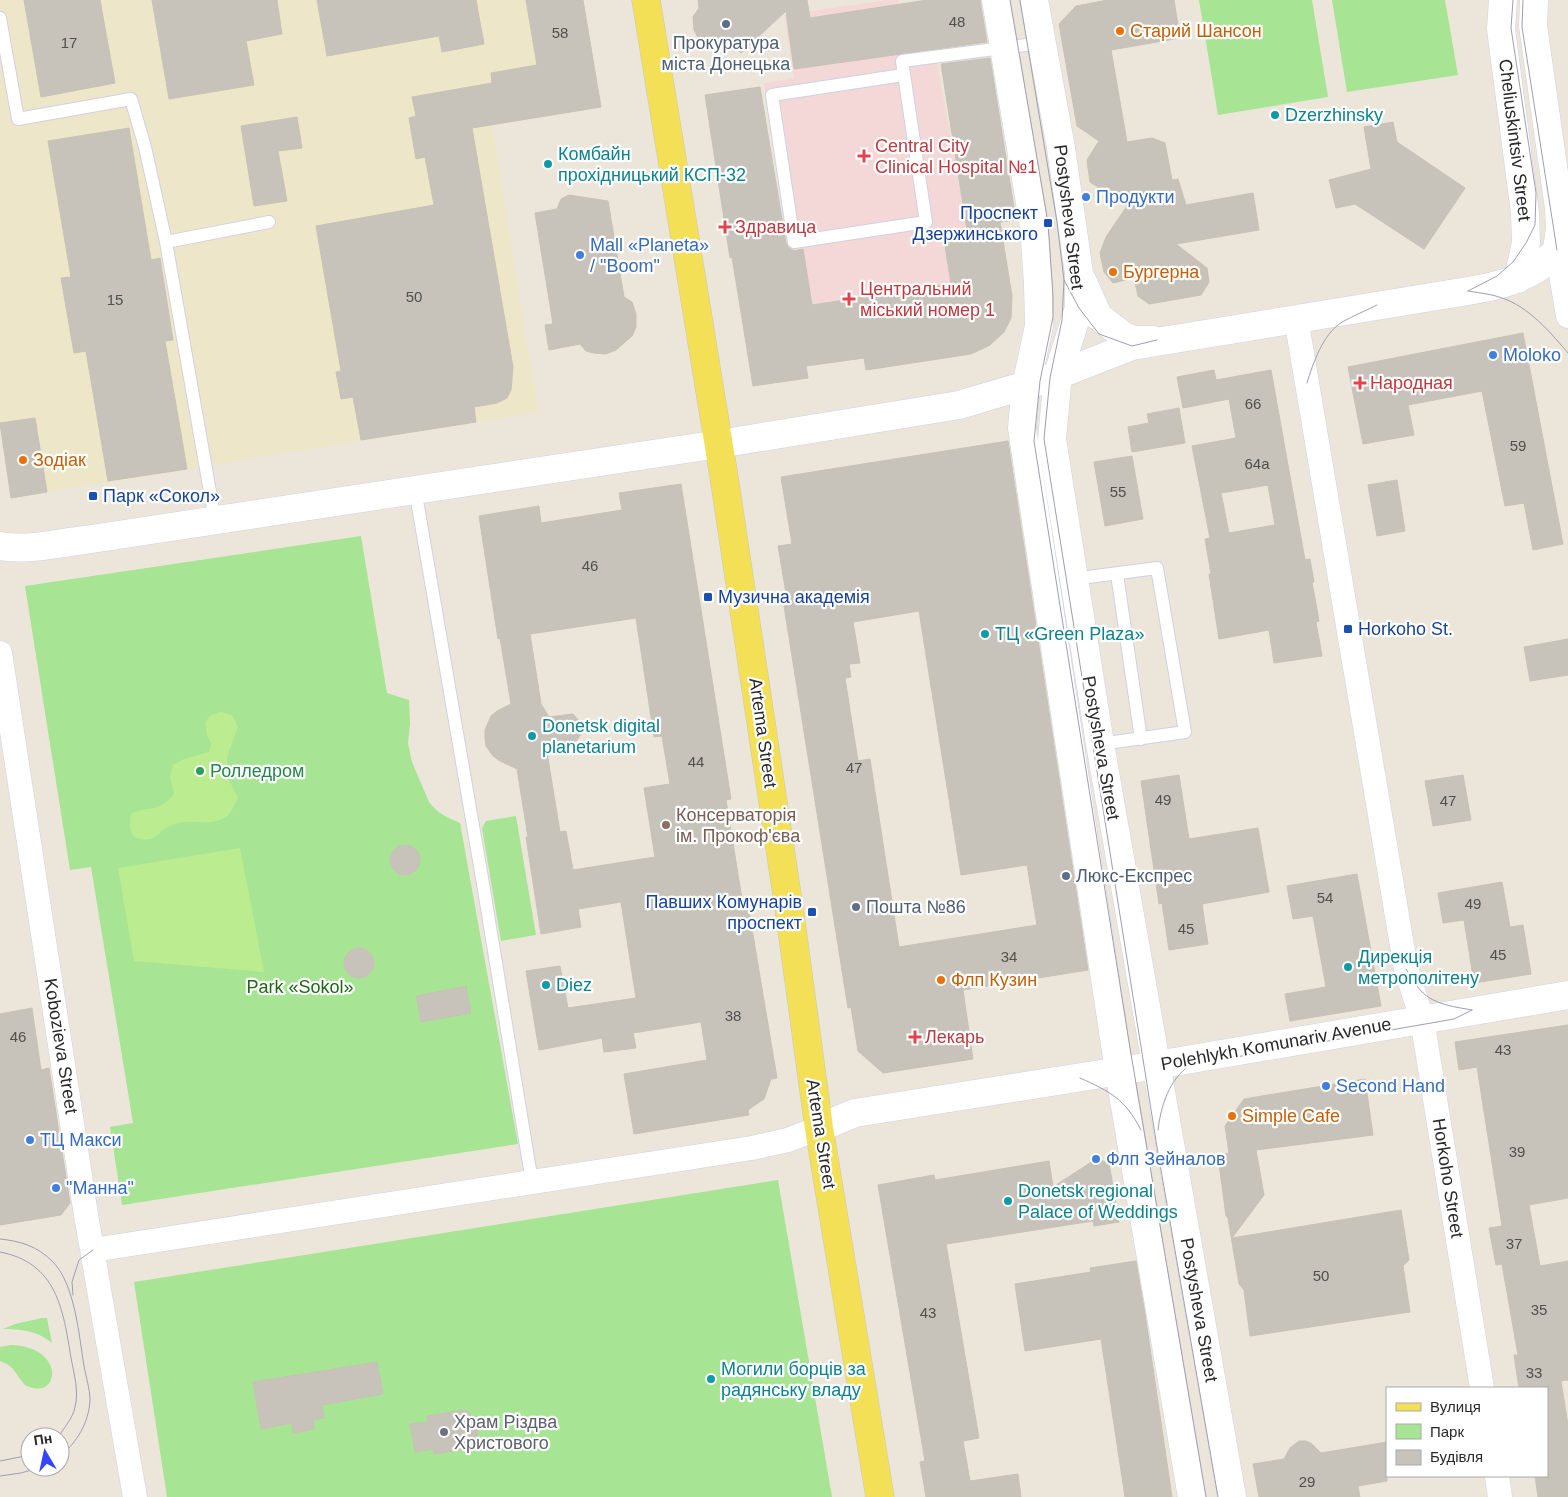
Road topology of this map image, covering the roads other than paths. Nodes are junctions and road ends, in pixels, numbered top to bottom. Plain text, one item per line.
1 (646, 0) edge
2 (996, 0) edge
3 (1034, 0) edge
4 (1502, 0) edge
5 (1534, 0) edge
6 (0, 18) edge
7 (1041, 43) junction
8 (1004, 47) junction
9 (903, 75) junction
10 (269, 222) dead end
11 (166, 242) junction
12 (1557, 250) junction
13 (1079, 273) junction
14 (1518, 279) junction
15 (1568, 316) edge
16 (1296, 318) junction
17 (1157, 340) junction
18 (1058, 374) junction
19 (1026, 386) junction
20 (718, 444) junction
21 (415, 489) junction
22 (215, 520) junction
23 (0, 546) edge
24 (1117, 574) junction
25 (1073, 579) junction
26 (0, 653) edge
27 (1141, 739) junction
28 (1100, 744) junction
29 (1568, 995) edge
30 (1422, 1019) junction
31 (1137, 1069) junction
32 (819, 1128) junction
33 (532, 1182) junction
34 (93, 1250) junction
35 (1482, 1387) edge
36 (1497, 1477) edge
37 (135, 1497) edge
38 (880, 1497) edge
39 (1192, 1497) edge
40 (1232, 1497) edge
41 (1500, 1497) edge

1 - 20 main road, Artema Street
2 - 8 street, Postysheva Street
3 - 7 street, Postysheva Street
4 - 14 street, Cheliuskintsiv Street
5 - 12 street, Cheliuskintsiv Street
6 - 11 lane
7 - 8 lane
7 - 13 street, Postysheva Street
8 - 9 lane
8 - 19 street, Postysheva Street
9 - 9 lane
10 - 11 lane
11 - 22 lane
12 - 14 street
12 - 15 street
13 - 17 street
13 - 18 street, Postysheva Street
14 - 16 street
16 - 17 street
16 - 30 street, Horkoho Street
17 - 18 street
18 - 19 street
18 - 25 street, Postysheva Street
19 - 20 street
19 - 31 street, Postysheva Street
20 - 21 street
20 - 32 main road, Artema Street
21 - 22 street
21 - 33 lane
22 - 23 street
24 - 25 lane
24 - 27 lane
24 - 27 lane
25 - 28 street, Postysheva Street
26 - 34 street, Kobozieva Street
27 - 28 lane
28 - 31 street, Postysheva Street
29 - 30 street, Polehlykh Komunariv Avenue
30 - 31 street, Polehlykh Komunariv Avenue
30 - 35 street, Horkoho Street
31 - 32 street, Polehlykh Komunariv Avenue
31 - 39 street, Postysheva Street
31 - 40 street, Postysheva Street
32 - 33 street
32 - 38 main road, Artema Street
33 - 34 street
34 - 37 street, Kobozieva Street
36 - 41 street

